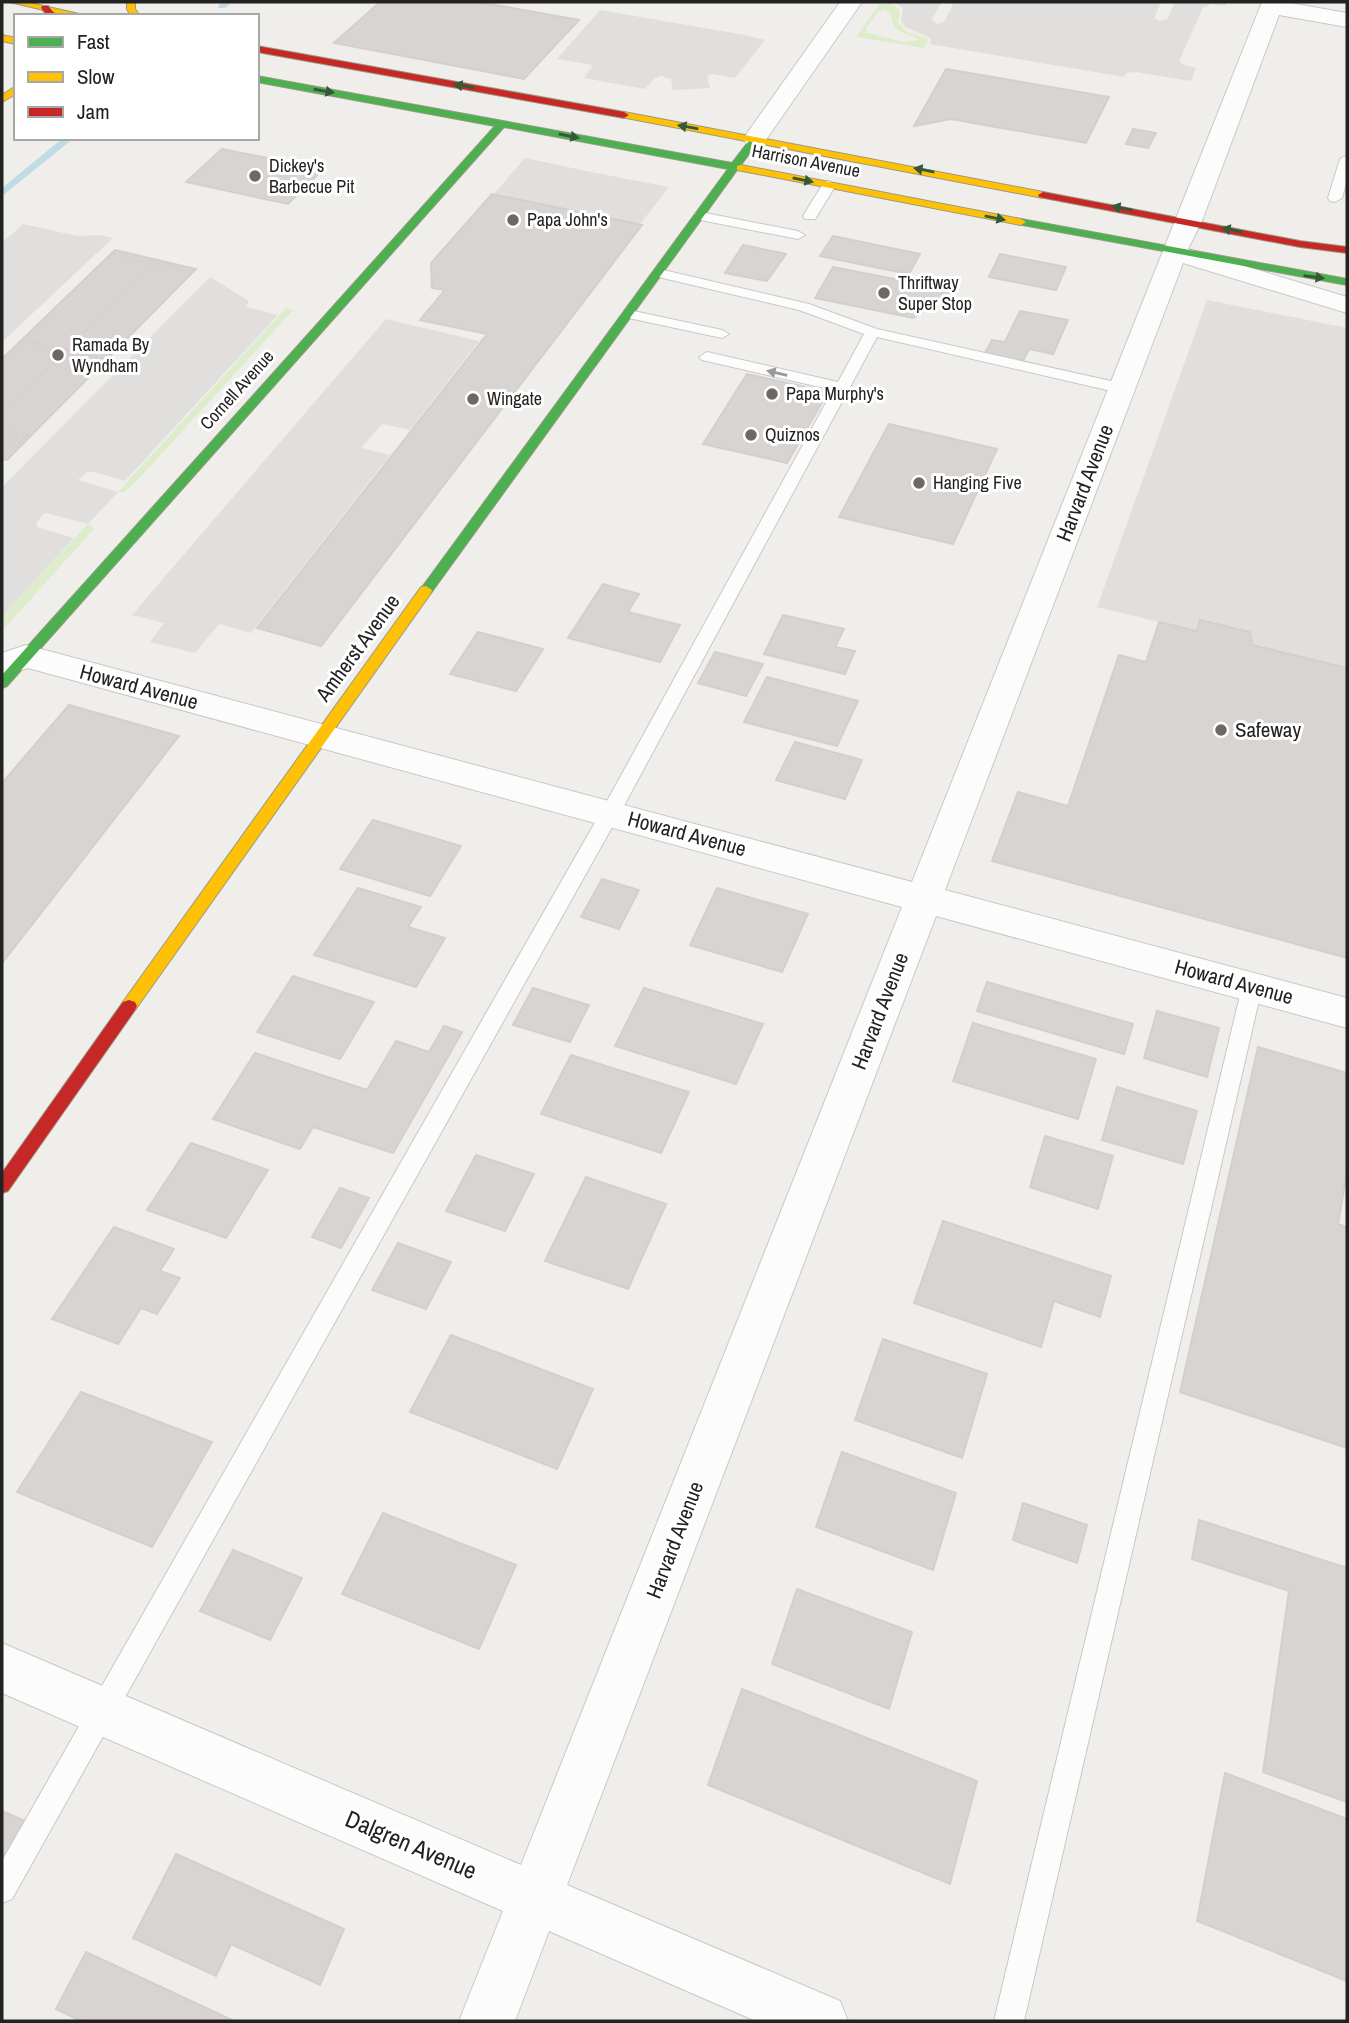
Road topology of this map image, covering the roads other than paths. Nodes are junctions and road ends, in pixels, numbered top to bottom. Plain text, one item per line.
1 (13, 2) edge
2 (851, 2) edge
3 (1272, 4) edge
4 (49, 12) edge
5 (66, 14) edge
6 (1347, 20) edge
7 (259, 49) edge
8 (259, 79) edge
9 (502, 124) junction
10 (755, 139) junction
11 (1347, 159) edge
12 (736, 167) junction
13 (829, 186) junction
14 (1335, 198) dead end
15 (700, 216) junction
16 (810, 216) dead end
17 (798, 235) dead end
18 (1182, 236) junction
19 (1347, 250) edge
20 (659, 273) junction
21 (1347, 282) edge
22 (1347, 305) edge
23 (629, 314) junction
24 (873, 332) junction
25 (722, 334) dead end
26 (707, 357) dead end
27 (844, 388) junction
28 (1120, 388) junction
29 (14, 661) edge
30 (2, 683) edge
31 (320, 735) junction
32 (610, 813) junction
33 (925, 898) junction
34 (1252, 987) junction
35 (1347, 1013) edge
36 (2, 1186) edge
37 (2, 1668) edge
38 (101, 1711) junction
39 (2, 1889) edge
40 (535, 1899) junction
41 (487, 2021) edge
42 (820, 2021) edge
43 (1009, 2021) edge

1 - 4 main road
2 - 10 street
3 - 6 street
3 - 18 street, Harvard Avenue
4 - 5 main road
10 -> 7 main road, Harrison Avenue
8 -> 9 main road, Harrison Avenue
9 -> 12 main road, Harrison Avenue
9 - 29 main road, Cornell Avenue
10 - 12 main road, Amherst Avenue
18 -> 10 main road, Harrison Avenue
11 - 14 lane
12 -> 13 main road, Harrison Avenue
12 - 15 main road, Amherst Avenue
13 - 16 lane
13 -> 18 main road, Harrison Avenue
15 - 17 lane
15 - 20 main road, Amherst Avenue
19 -> 18 main road, Harrison Avenue
18 -> 21 main road, Harrison Avenue
18 - 22 street
18 - 28 street, Harvard Avenue
20 - 23 main road, Amherst Avenue
20 - 24 lane
23 - 25 lane
23 - 31 main road, Amherst Avenue
24 - 27 lane
24 - 28 lane
27 -> 26 lane
27 - 32 lane
28 - 33 street, Harvard Avenue
29 - 30 main road, Cornell Avenue
29 - 31 street, Howard Avenue
31 - 32 street, Howard Avenue
31 - 36 main road, Amherst Avenue
32 - 33 street, Howard Avenue
32 - 38 lane
33 - 34 street, Howard Avenue
33 - 40 street, Harvard Avenue
34 - 35 street, Howard Avenue
34 - 43 lane
37 - 38 street, Dalgren Avenue
38 - 39 lane
38 - 40 street, Dalgren Avenue
40 - 41 street, Harvard Avenue
40 - 42 street, Dalgren Avenue

